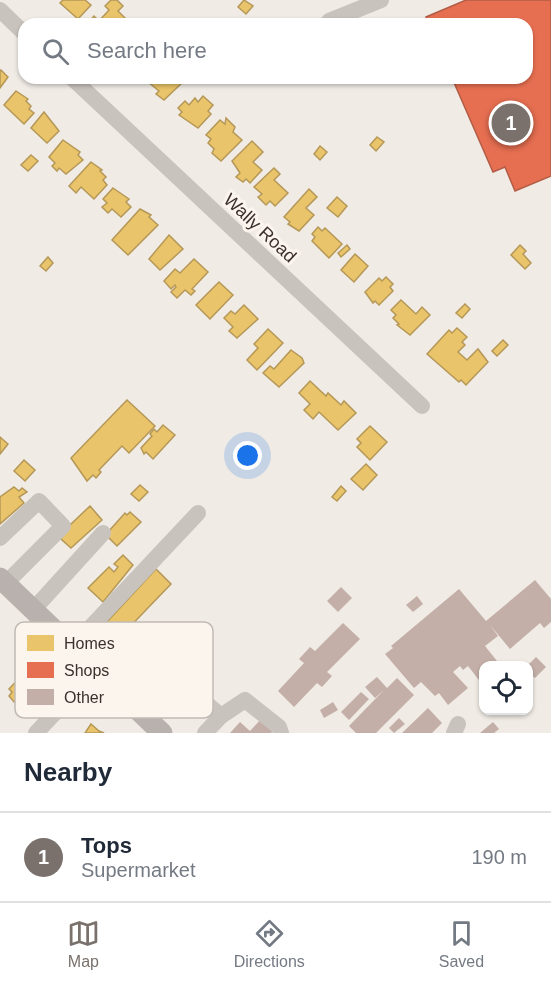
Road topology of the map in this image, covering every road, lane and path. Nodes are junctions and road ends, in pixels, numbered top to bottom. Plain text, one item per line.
1 (381, 0) edge
2 (0, 10) edge
3 (336, 18) edge
4 (18, 27) edge
5 (78, 84) edge
6 (422, 406) dead end
7 (198, 513) dead end
8 (103, 533) dead end
9 (0, 538) edge
10 (3, 581) edge
11 (33, 610) junction
12 (46, 622) edge
13 (96, 622) edge
14 (213, 710) edge
15 (221, 717) junction
16 (50, 718) edge
17 (146, 718) edge
18 (36, 733) edge
19 (162, 733) edge
20 (205, 733) edge
21 (281, 733) edge

1 - 3 street
2 - 4 street
5 - 6 street, Wally Road
7 - 13 street
8 - 11 street
9 - 10 street
10 - 11 main road
11 - 12 main road
14 - 15 street
15 - 20 street
15 - 21 street
16 - 18 street
17 - 19 main road

